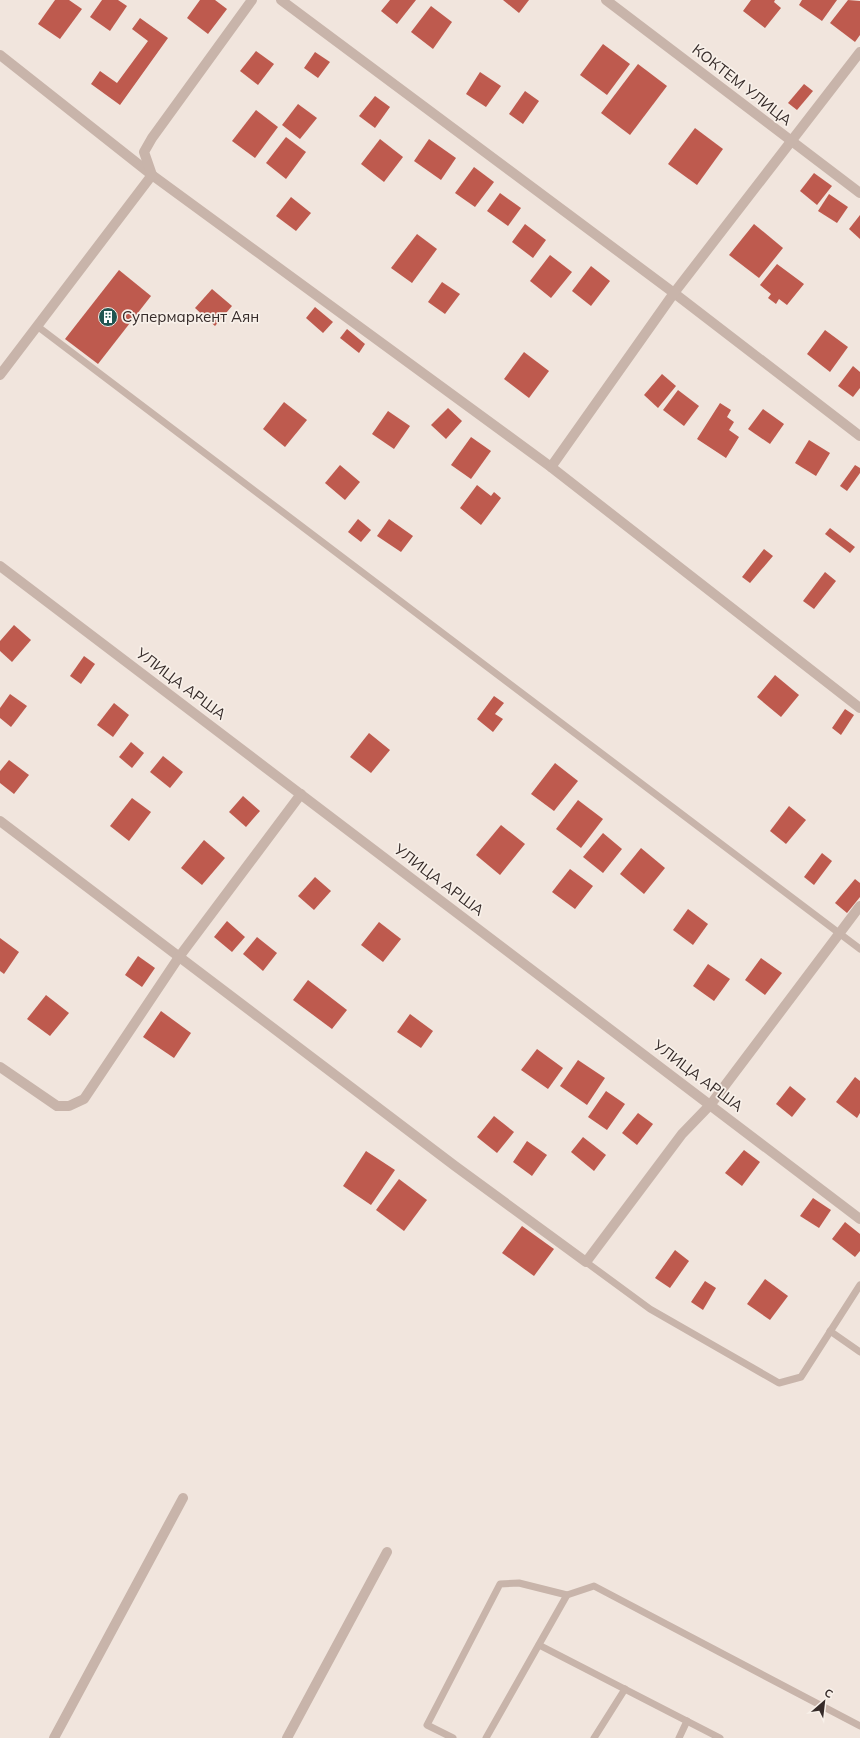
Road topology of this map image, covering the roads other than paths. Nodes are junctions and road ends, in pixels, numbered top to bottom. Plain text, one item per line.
1 (252, 0) edge
2 (282, 0) edge
3 (606, 0) edge
4 (860, 52) edge
5 (0, 55) edge
6 (791, 142) junction
7 (152, 175) junction
8 (860, 193) edge
9 (674, 293) junction
10 (37, 326) junction
11 (0, 375) edge
12 (860, 436) edge
13 (551, 467) junction
14 (0, 566) edge
15 (860, 708) edge
16 (301, 794) junction
17 (0, 821) edge
18 (860, 906) edge
19 (840, 934) junction
20 (860, 949) edge
21 (180, 957) junction
22 (0, 1068) edge
23 (711, 1104) junction
24 (860, 1218) edge
25 (586, 1262) junction
26 (860, 1285) edge
27 (830, 1331) junction
28 (860, 1352) edge
29 (183, 1498) dead end
30 (387, 1552) dead end
31 (567, 1595) junction
32 (539, 1645) junction
33 (625, 1689) junction
34 (687, 1721) junction
35 (860, 1726) edge
36 (54, 1738) edge
37 (287, 1738) edge
38 (453, 1738) edge
39 (486, 1738) edge
40 (594, 1738) edge
41 (679, 1738) edge
42 (720, 1738) edge

1 - 7 street
2 - 9 street
3 - 6 street, КОКТЕМ УЛИЦА
4 - 6 street
5 - 7 street
6 - 8 street, КОКТЕМ УЛИЦА
6 - 9 street
7 - 10 street
7 - 13 street
9 - 12 street
9 - 13 street
10 - 11 street
10 - 19 lane
13 - 15 street
14 - 16 street, УЛИЦА АРША
16 - 21 street
16 - 23 street, УЛИЦА АРША
17 - 21 street
18 - 19 street
19 - 20 lane
19 - 23 street
21 - 22 street
21 - 25 street
23 - 24 street, УЛИЦА АРША
23 - 25 street
25 - 27 lane
26 - 27 lane
27 - 28 lane
29 - 36 street
30 - 37 street
31 - 32 lane
31 - 35 lane
31 - 38 lane
32 - 33 lane
32 - 39 lane
33 - 34 lane
33 - 40 lane
34 - 41 lane
34 - 42 lane

